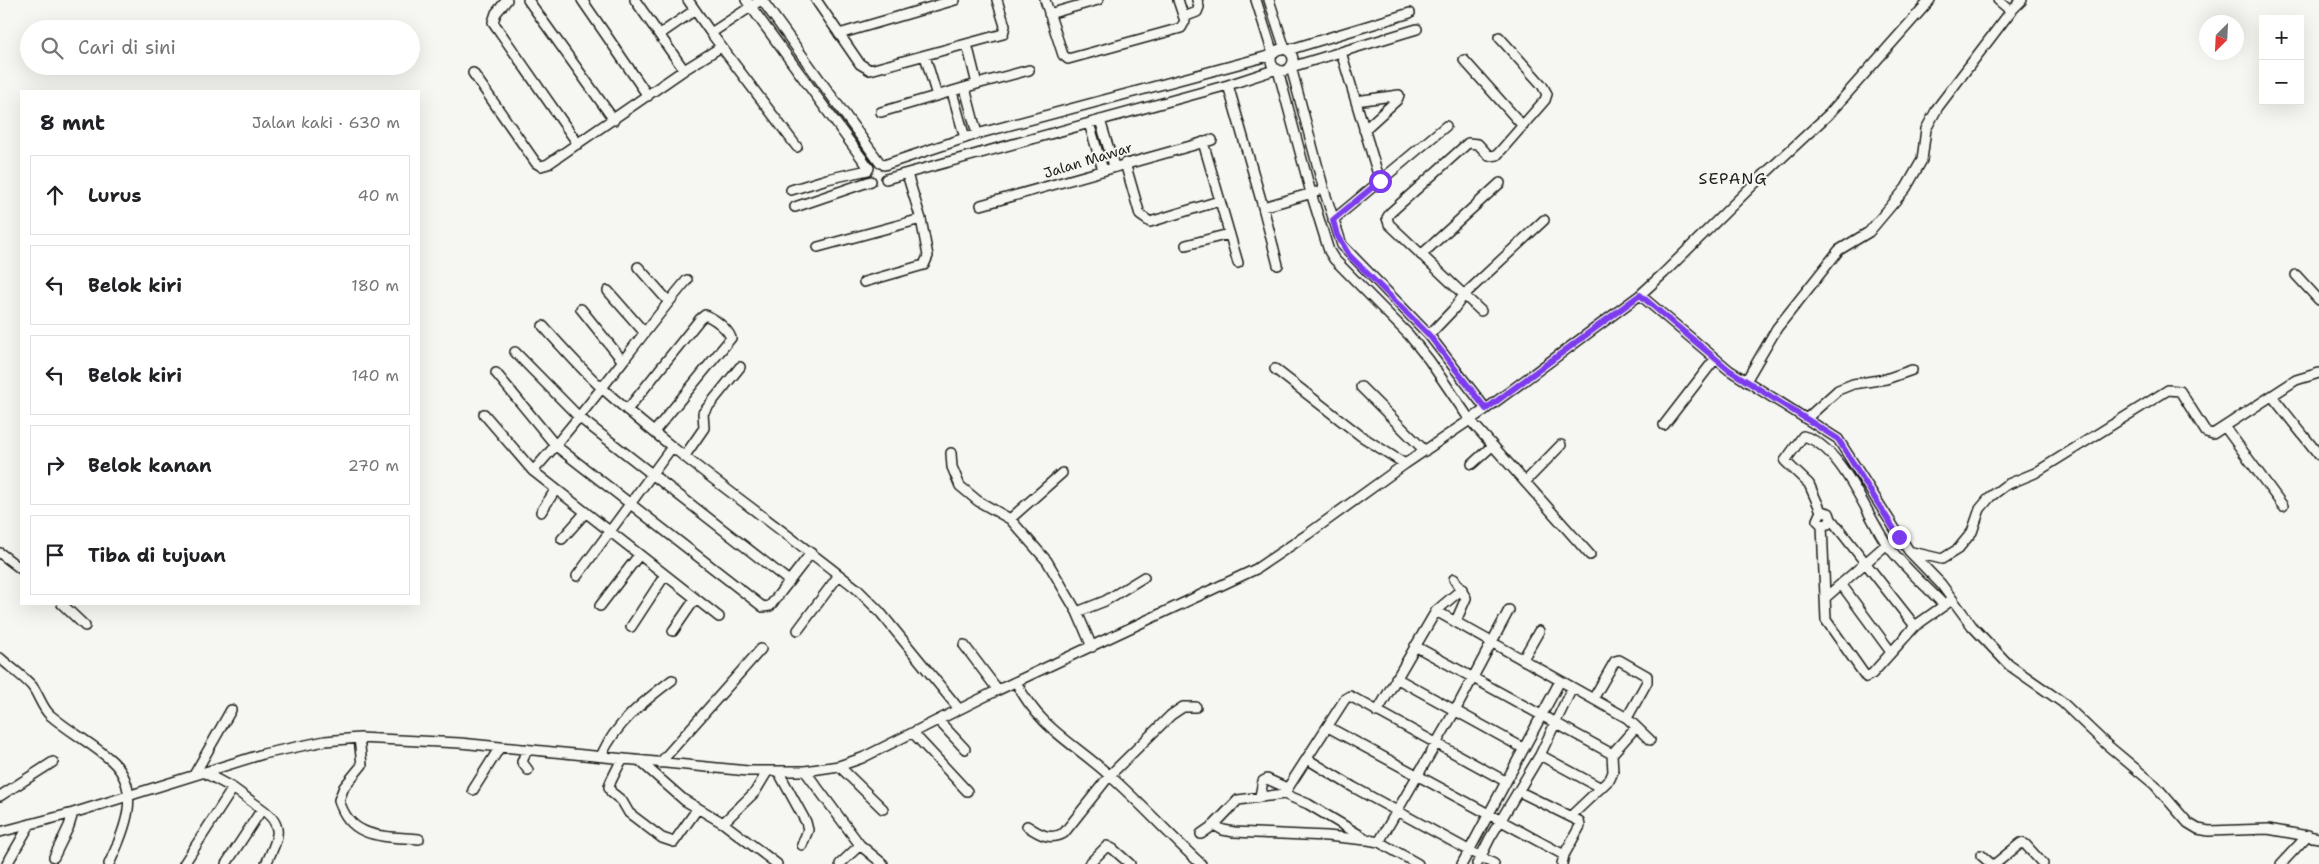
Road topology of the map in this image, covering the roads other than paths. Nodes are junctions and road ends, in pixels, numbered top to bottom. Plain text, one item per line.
1 (507, 0) edge
2 (528, 0) edge
3 (582, 0) edge
4 (635, 0) edge
5 (688, 0) edge
6 (761, 0) edge
7 (816, 0) edge
8 (955, 0) edge
9 (996, 0) edge
10 (1045, 0) edge
11 (1098, 0) edge
12 (1178, 0) edge
13 (1197, 0) edge
14 (1256, 0) edge
15 (1269, 0) edge
16 (1930, 0) edge
17 (1998, 0) edge
18 (2022, 0) edge
19 (748, 4) edge
20 (695, 10) junction
21 (2011, 11) junction
22 (1410, 13) dead end
23 (1049, 14) junction
24 (1184, 18) junction
25 (1417, 29) dead end
26 (711, 33) junction
27 (660, 34) junction
28 (839, 34) junction
29 (1499, 37) dead end
30 (967, 44) junction
31 (721, 47) junction
32 (1286, 49) junction
33 (1341, 52) junction
34 (1272, 55) junction
35 (925, 56) junction
36 (1464, 60) dead end
37 (1291, 67) junction
38 (684, 70) junction
39 (1029, 70) dead end
40 (1277, 70) junction
41 (473, 73) dead end
42 (977, 84) junction
43 (1228, 85) junction
44 (965, 88) junction
45 (952, 92) junction
46 (648, 96) junction
47 (937, 96) junction
48 (1356, 101) junction
49 (881, 112) dead end
50 (614, 120) junction
51 (1100, 120) junction
52 (1089, 123) junction
53 (1446, 126) dead end
54 (1523, 126) junction
55 (1364, 130) junction
56 (977, 134) junction
57 (965, 138) junction
58 (578, 144) junction
59 (797, 148) dead end
60 (1125, 163) junction
61 (882, 164) junction
62 (1114, 166) junction
63 (868, 169) junction
64 (1103, 170) junction
65 (907, 174) junction
66 (886, 179) junction
67 (872, 181) junction
68 (1380, 181) junction
69 (1500, 183) dead end
70 (791, 190) dead end
71 (1324, 190) junction
72 (1311, 193) junction
73 (1219, 201) junction
74 (981, 204) dead end
75 (795, 207) dead end
76 (1263, 207) junction
77 (921, 219) junction
78 (1333, 220) junction
79 (1544, 220) dead end
80 (1230, 234) junction
81 (1186, 245) dead end
82 (818, 247) dead end
83 (1421, 255) junction
84 (1238, 263) dead end
85 (1278, 265) dead end
86 (638, 267) dead end
87 (1367, 272) junction
88 (2296, 275) dead end
89 (687, 280) dead end
90 (1357, 281) junction
91 (864, 282) dead end
92 (608, 291) dead end
93 (1464, 295) junction
94 (1640, 295) junction
95 (2319, 300) edge
96 (669, 302) junction
97 (581, 309) dead end
98 (1481, 311) dead end
99 (542, 326) dead end
100 (644, 332) junction
101 (1429, 335) junction
102 (1442, 351) junction
103 (516, 352) dead end
104 (1714, 359) junction
105 (622, 360) junction
106 (1429, 360) junction
107 (740, 367) dead end
108 (1275, 369) dead end
109 (1912, 370) dead end
110 (496, 373) dead end
111 (2319, 373) edge
112 (1460, 376) junction
113 (1746, 381) junction
114 (1447, 384) junction
115 (1362, 386) dead end
116 (601, 388) junction
117 (2272, 396) junction
118 (1486, 409) junction
119 (627, 410) junction
120 (484, 414) dead end
121 (580, 418) junction
122 (1806, 419) junction
123 (1470, 420) junction
124 (1664, 425) dead end
125 (2225, 427) junction
126 (654, 432) junction
127 (1561, 445) dead end
128 (556, 446) junction
129 (1492, 446) junction
130 (672, 447) junction
131 (1424, 451) junction
132 (952, 453) dead end
133 (2319, 455) edge
134 (684, 457) junction
135 (1405, 464) junction
136 (1472, 464) dead end
137 (533, 471) junction
138 (1062, 473) dead end
139 (652, 474) junction
140 (1525, 482) junction
141 (556, 489) junction
142 (630, 502) junction
143 (2283, 506) dead end
144 (1821, 511) junction
145 (541, 512) dead end
146 (585, 513) junction
147 (1010, 519) junction
148 (1831, 519) junction
149 (1822, 524) junction
150 (609, 530) junction
151 (562, 539) dead end
152 (1887, 544) junction
153 (1909, 551) junction
154 (0, 553) edge
155 (810, 553) junction
156 (639, 554) junction
157 (1590, 555) dead end
158 (1865, 562) junction
159 (20, 568) edge
160 (839, 575) junction
161 (578, 576) dead end
162 (666, 576) junction
163 (1144, 577) dead end
164 (1454, 579) dead end
165 (789, 581) junction
166 (1841, 584) junction
167 (1462, 588) junction
168 (1825, 598) junction
169 (695, 599) junction
170 (1953, 600) junction
171 (1943, 604) junction
172 (63, 605) edge
173 (600, 606) dead end
174 (1509, 610) dead end
175 (1436, 611) junction
176 (1078, 612) junction
177 (719, 617) dead end
178 (1456, 621) junction
179 (85, 626) dead end
180 (1915, 626) junction
181 (631, 627) dead end
182 (798, 630) dead end
183 (673, 631) dead end
184 (1538, 631) dead end
185 (1492, 642) junction
186 (964, 644) dead end
187 (1415, 646) junction
188 (1092, 647) junction
189 (761, 649) dead end
190 (1891, 652) junction
191 (0, 658) edge
192 (1523, 659) junction
193 (1396, 678) junction
194 (1474, 678) junction
195 (672, 680) dead end
196 (1560, 681) junction
197 (1016, 682) junction
198 (1572, 688) junction
199 (998, 690) junction
200 (1593, 699) junction
201 (1196, 707) dead end
202 (959, 709) junction
203 (231, 710) dead end
204 (1456, 711) junction
205 (1377, 712) junction
206 (1541, 715) junction
207 (1627, 718) junction
208 (939, 721) junction
209 (1555, 722) junction
210 (1328, 727) junction
211 (1636, 727) junction
212 (913, 733) junction
213 (359, 738) junction
214 (1650, 740) dead end
215 (1436, 744) junction
216 (500, 746) junction
217 (1523, 748) junction
218 (527, 749) junction
219 (964, 749) dead end
220 (1612, 754) junction
221 (1540, 755) junction
222 (601, 756) junction
223 (622, 759) junction
224 (1307, 759) junction
225 (53, 762) dead end
226 (641, 762) junction
227 (660, 763) junction
228 (839, 766) junction
229 (528, 770) dead end
230 (804, 770) junction
231 (767, 772) junction
232 (778, 772) junction
233 (198, 774) junction
234 (1110, 776) junction
235 (1418, 776) junction
236 (1505, 780) junction
237 (233, 788) junction
238 (1601, 788) junction
239 (473, 790) dead end
240 (967, 791) dead end
241 (1285, 791) junction
242 (1518, 791) junction
243 (130, 795) junction
244 (0, 796) edge
245 (1260, 796) junction
246 (698, 808) junction
247 (262, 809) junction
248 (884, 809) dead end
249 (1397, 812) junction
250 (73, 813) junction
251 (1487, 814) junction
252 (1572, 816) junction
253 (1500, 821) junction
254 (723, 823) junction
255 (30, 824) junction
256 (1214, 825) junction
257 (1027, 826) dead end
258 (0, 832) edge
259 (1201, 834) dead end
260 (2308, 835) junction
261 (2319, 838) edge
262 (419, 839) dead end
263 (1368, 840) junction
264 (1379, 842) junction
265 (802, 844) dead end
266 (860, 845) junction
267 (1469, 851) junction
268 (1981, 855) dead end
269 (54, 858) dead end
270 (1563, 859) edge
271 (1479, 861) edge
272 (2284, 863) edge
273 (6, 864) edge
274 (109, 864) edge
275 (184, 864) edge
276 (226, 864) edge
277 (266, 864) edge
278 (777, 864) edge
279 (840, 864) edge
280 (883, 864) edge
281 (1089, 864) edge
282 (1130, 864) edge
283 (1201, 864) edge
284 (1418, 864) edge
285 (1462, 864) edge
286 (1494, 864) edge
287 (1993, 864) edge
288 (2044, 864) edge

1 - 58 street
2 - 50 street
3 - 46 street
4 - 27 street
5 - 20 street
6 - 19 street
6 - 61 street
7 - 28 street
8 - 28 street
9 - 30 street
10 - 23 street
11 - 23 street
12 - 24 street
13 - 24 street
14 - 34 street
15 - 32 street
16 - 94 street
17 - 21 street
18 - 21 street
19 - 26 street
19 - 63 street
20 - 26 street
20 - 27 street
21 - 113 street
22 - 32 street
23 - 24 street
25 - 33 street
26 - 31 street
27 - 38 street
28 - 35 street
29 - 54 street
30 - 35 street
30 - 42 street
31 - 38 street
31 - 59 street
32 - 34 street
32 - 37 street
33 - 37 street
33 - 48 street
34 - 40 street
34 - 56 street
35 - 47 street
36 - 54 street
37 - 40 street
37 - 71 street
38 - 46 street
39 - 42 street
40 - 43 street
40 - 72 street
41 - 58 street
42 - 44 street
43 - 51 street
43 - 76 street
44 - 45 street
44 - 56 street
45 - 47 street
45 - 57 street
46 - 50 street
47 - 49 street
48 - 55 street
48 - 55 street
50 - 58 street
51 - 52 street
51 - 62 street
52 - 64 street
52 - 65 street
53 - 68 street
54 - 83 street
55 - 68 street
56 - 57 street
57 - 61 street
60 - 62 street, Jalan Mawar
60 - 73 street
60 - 73 street, Jalan Mawar
61 - 63 street
61 - 66 street
62 - 64 street, Jalan Mawar
63 - 67 street
63 - 70 street
64 - 74 street, Jalan Mawar
65 - 66 street
65 - 77 street
66 - 67 street
67 - 75 street
68 - 78 street
69 - 83 street
71 - 72 street
71 - 78 street
72 - 76 street
72 - 90 street
73 - 80 street
76 - 85 street
77 - 82 street
77 - 91 street
78 - 87 street
79 - 93 street
80 - 81 street
80 - 84 street
83 - 93 street
86 - 96 street
87 - 90 street
87 - 101 street
88 - 95 street
89 - 96 street
90 - 106 street
92 - 100 street
93 - 98 street
93 - 101 street
94 - 104 street
94 - 118 street
96 - 100 street
97 - 105 street
99 - 116 street
100 - 105 street
101 - 102 street
102 - 106 street
102 - 112 street
103 - 121 street
104 - 113 street
104 - 124 street
105 - 116 street
106 - 114 street
107 - 134 street
108 - 135 street
109 - 122 street
110 - 128 street
111 - 117 street
112 - 114 street
112 - 118 street
113 - 122 street
114 - 123 street
115 - 131 street
116 - 119 street
116 - 121 street
117 - 125 street
117 - 133 street
118 - 123 street
119 - 126 street
119 - 126 street
120 - 137 street
121 - 128 street
121 - 139 street
122 - 153 street
123 - 129 street
123 - 131 street
125 - 143 street
125 - 153 street
126 - 130 street
127 - 140 street
128 - 137 street
128 - 142 street
129 - 136 street
129 - 140 street
130 - 134 street
130 - 139 street
131 - 135 street
132 - 147 street
134 - 155 street
135 - 188 street
137 - 141 street
138 - 147 street
139 - 142 street
139 - 165 street
140 - 157 street
141 - 145 street
141 - 146 street
142 - 150 street
142 - 165 street
144 - 148 street
144 - 149 street
144 - 152 street
146 - 150 street
146 - 151 street
147 - 176 street
148 - 149 street
148 - 158 street
149 - 168 street
150 - 156 street
150 - 161 street
152 - 158 street
152 - 171 street
153 - 170 street
154 - 159 street
155 - 160 street
155 - 165 street
156 - 162 street
156 - 173 street
158 - 166 street
158 - 180 street
160 - 182 street
160 - 202 street
162 - 169 street
162 - 181 street
163 - 176 street
164 - 167 street
166 - 168 street
166 - 190 street
167 - 175 street
167 - 178 street
168 - 190 street
169 - 177 street
169 - 183 street
170 - 171 street
170 - 260 street
171 - 180 street
172 - 179 street
174 - 185 street
175 - 178 street
175 - 187 street
176 - 188 street
178 - 185 street
180 - 190 street
184 - 192 street
185 - 192 street
185 - 194 street
186 - 199 street
187 - 193 street
187 - 194 street
188 - 197 street
189 - 227 street
191 - 243 street
192 - 196 street
193 - 204 street
193 - 205 street
194 - 204 street
194 - 206 street
195 - 222 street
196 - 198 street
196 - 206 street
197 - 199 street
197 - 234 street
198 - 200 street
198 - 209 street
199 - 202 street
200 - 207 street
200 - 207 street
201 - 234 street
202 - 208 street
203 - 233 street
204 - 215 street
204 - 217 street
205 - 210 street
205 - 215 street
206 - 209 street
206 - 217 street
207 - 211 street
208 - 212 street
208 - 219 street
209 - 220 street
209 - 221 street
210 - 224 street
210 - 235 street
211 - 214 street
211 - 220 street
212 - 228 street
212 - 240 street
213 - 216 street
213 - 233 street
213 - 262 street
215 - 235 street
215 - 236 street
216 - 218 street
216 - 239 street
217 - 236 street
218 - 222 street
218 - 229 street
220 - 238 street
221 - 238 street
221 - 242 street
222 - 223 street
223 - 226 street
223 - 246 street
224 - 241 street
224 - 249 street
225 - 244 street
226 - 227 street
226 - 246 street
227 - 231 street
228 - 230 street
228 - 248 street
230 - 232 street
230 - 266 street
231 - 232 street
231 - 254 street
232 - 265 street
233 - 237 street
233 - 243 street
234 - 257 street
234 - 283 street
235 - 249 street
235 - 251 street
236 - 251 street
237 - 247 street
237 - 275 street
238 - 252 street
241 - 245 street
241 - 245 street
241 - 263 street
242 - 252 street
242 - 253 street
243 - 250 street
243 - 274 street
245 - 256 street
246 - 254 street
247 - 276 street
247 - 277 street
249 - 264 street
249 - 267 street
250 - 255 street
250 - 269 street
251 - 253 street
251 - 267 street
252 - 270 street
253 - 270 street
253 - 271 street
254 - 278 street
255 - 258 street
255 - 273 street
256 - 259 street
256 - 263 street
260 - 261 street
260 - 272 street
263 - 264 street
264 - 284 street
266 - 279 street
266 - 280 street
267 - 271 street
267 - 285 street
268 - 287 street
271 - 286 street
281 - 282 street
287 - 288 street

